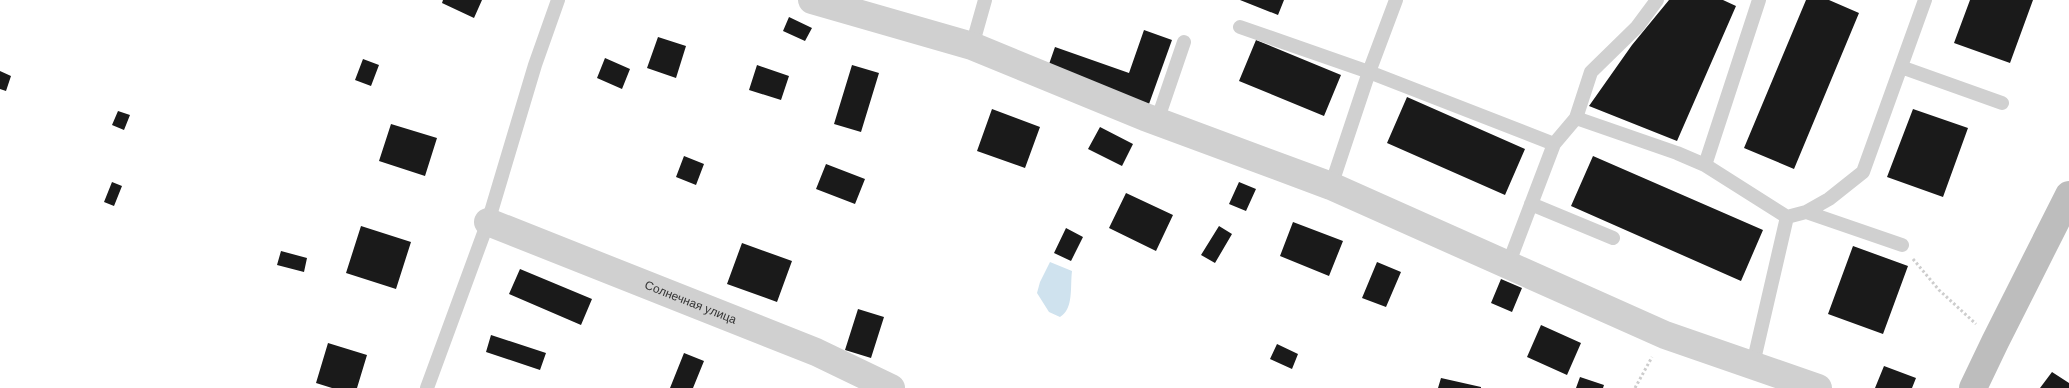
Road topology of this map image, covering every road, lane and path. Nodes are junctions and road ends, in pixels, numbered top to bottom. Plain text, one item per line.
1 (558, 0) edge
2 (812, 0) edge
3 (986, 0) edge
4 (1396, 0) edge
5 (1657, 0) edge
6 (1759, 0) edge
7 (1925, 0) edge
8 (1240, 27) dead end
9 (1184, 42) dead end
10 (972, 46) junction
11 (1900, 68) junction
12 (1369, 72) junction
13 (2002, 103) dead end
14 (1576, 118) junction
15 (1157, 121) junction
16 (1554, 144) junction
17 (1705, 165) junction
18 (1331, 186) junction
19 (2069, 195) edge
20 (1531, 204) junction
21 (1806, 212) junction
22 (1786, 217) junction
23 (488, 222) junction
24 (1613, 238) dead end
25 (1902, 245) joint
26 (1508, 265) junction
27 (1665, 335) junction
28 (1995, 342) junction
29 (1753, 364) junction
30 (427, 388) edge
31 (891, 388) edge
32 (1635, 388) edge
33 (1818, 388) edge
34 (1973, 388) edge

1 - 23 lane
2 - 10 street
3 - 10 lane
4 - 12 lane
5 - 14 lane
6 - 17 lane
7 - 11 lane
8 - 12 lane
9 - 15 lane
10 - 15 street
11 - 13 lane
11 - 21 lane
12 - 16 lane
12 - 18 lane
14 - 16 lane
14 - 17 lane
15 - 18 street
16 - 20 lane
17 - 22 lane
18 - 26 street
19 - 28 street
20 - 24 lane
20 - 26 lane
21 - 22 lane
21 - 25 lane
22 - 29 lane
23 - 30 lane
23 - 31 street, Солнечная улица
25 - 28 path
26 - 27 street
27 - 29 street
27 - 32 path
28 - 34 street
29 - 33 street

